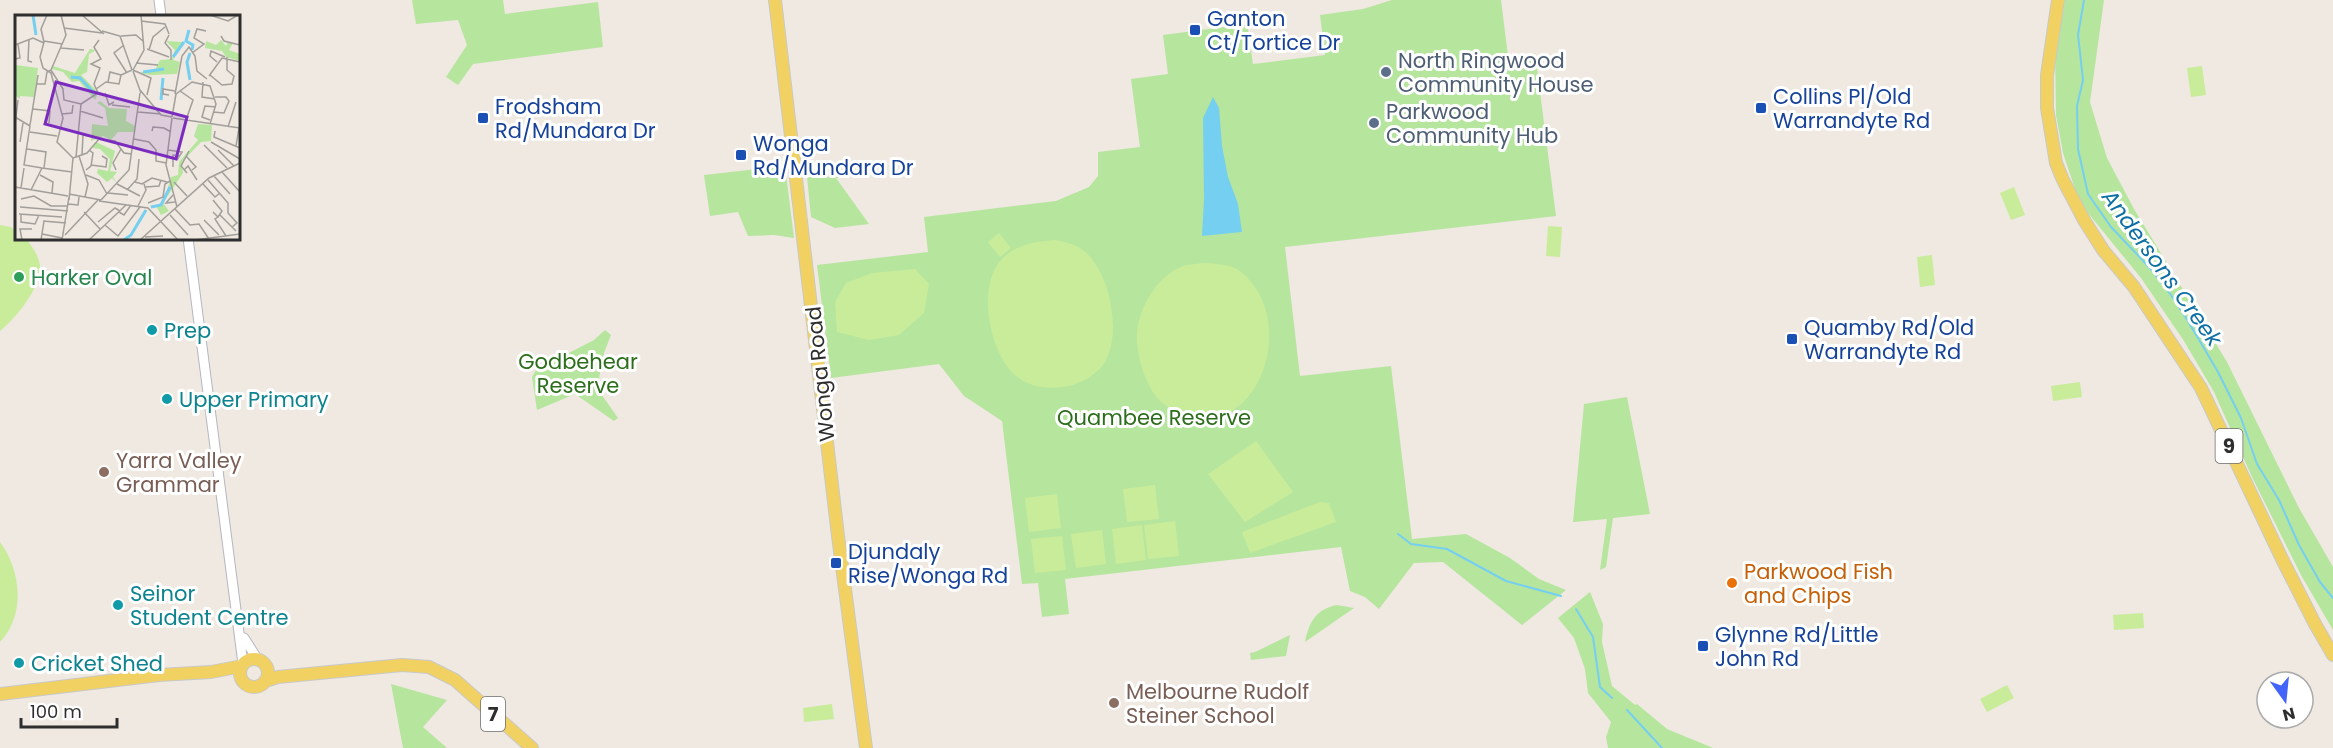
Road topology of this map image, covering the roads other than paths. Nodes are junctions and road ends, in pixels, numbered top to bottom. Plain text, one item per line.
1 (159, 0) edge
2 (775, 0) edge
3 (2058, 0) edge
4 (161, 15) edge
5 (188, 240) edge
6 (240, 630) junction
7 (2333, 655) edge
8 (243, 661) junction
9 (262, 664) junction
10 (211, 672) junction
11 (299, 676) junction
12 (243, 681) junction
13 (265, 681) junction
14 (0, 694) edge
15 (532, 748) edge
16 (866, 748) edge

1 - 4 street
2 - 16 main road, Wonga Road
3 - 7 main road, 9
5 - 6 street
6 - 8 street
6 - 9 street
8 - 9 main road, 7
8 - 10 main road, 7
8 - 12 main road
9 - 11 main road, 7
9 - 13 main road
10 - 12 main road, 7
10 - 14 main road, 7
11 - 13 main road, 7
11 - 15 main road, 7
12 - 13 main road, 7

